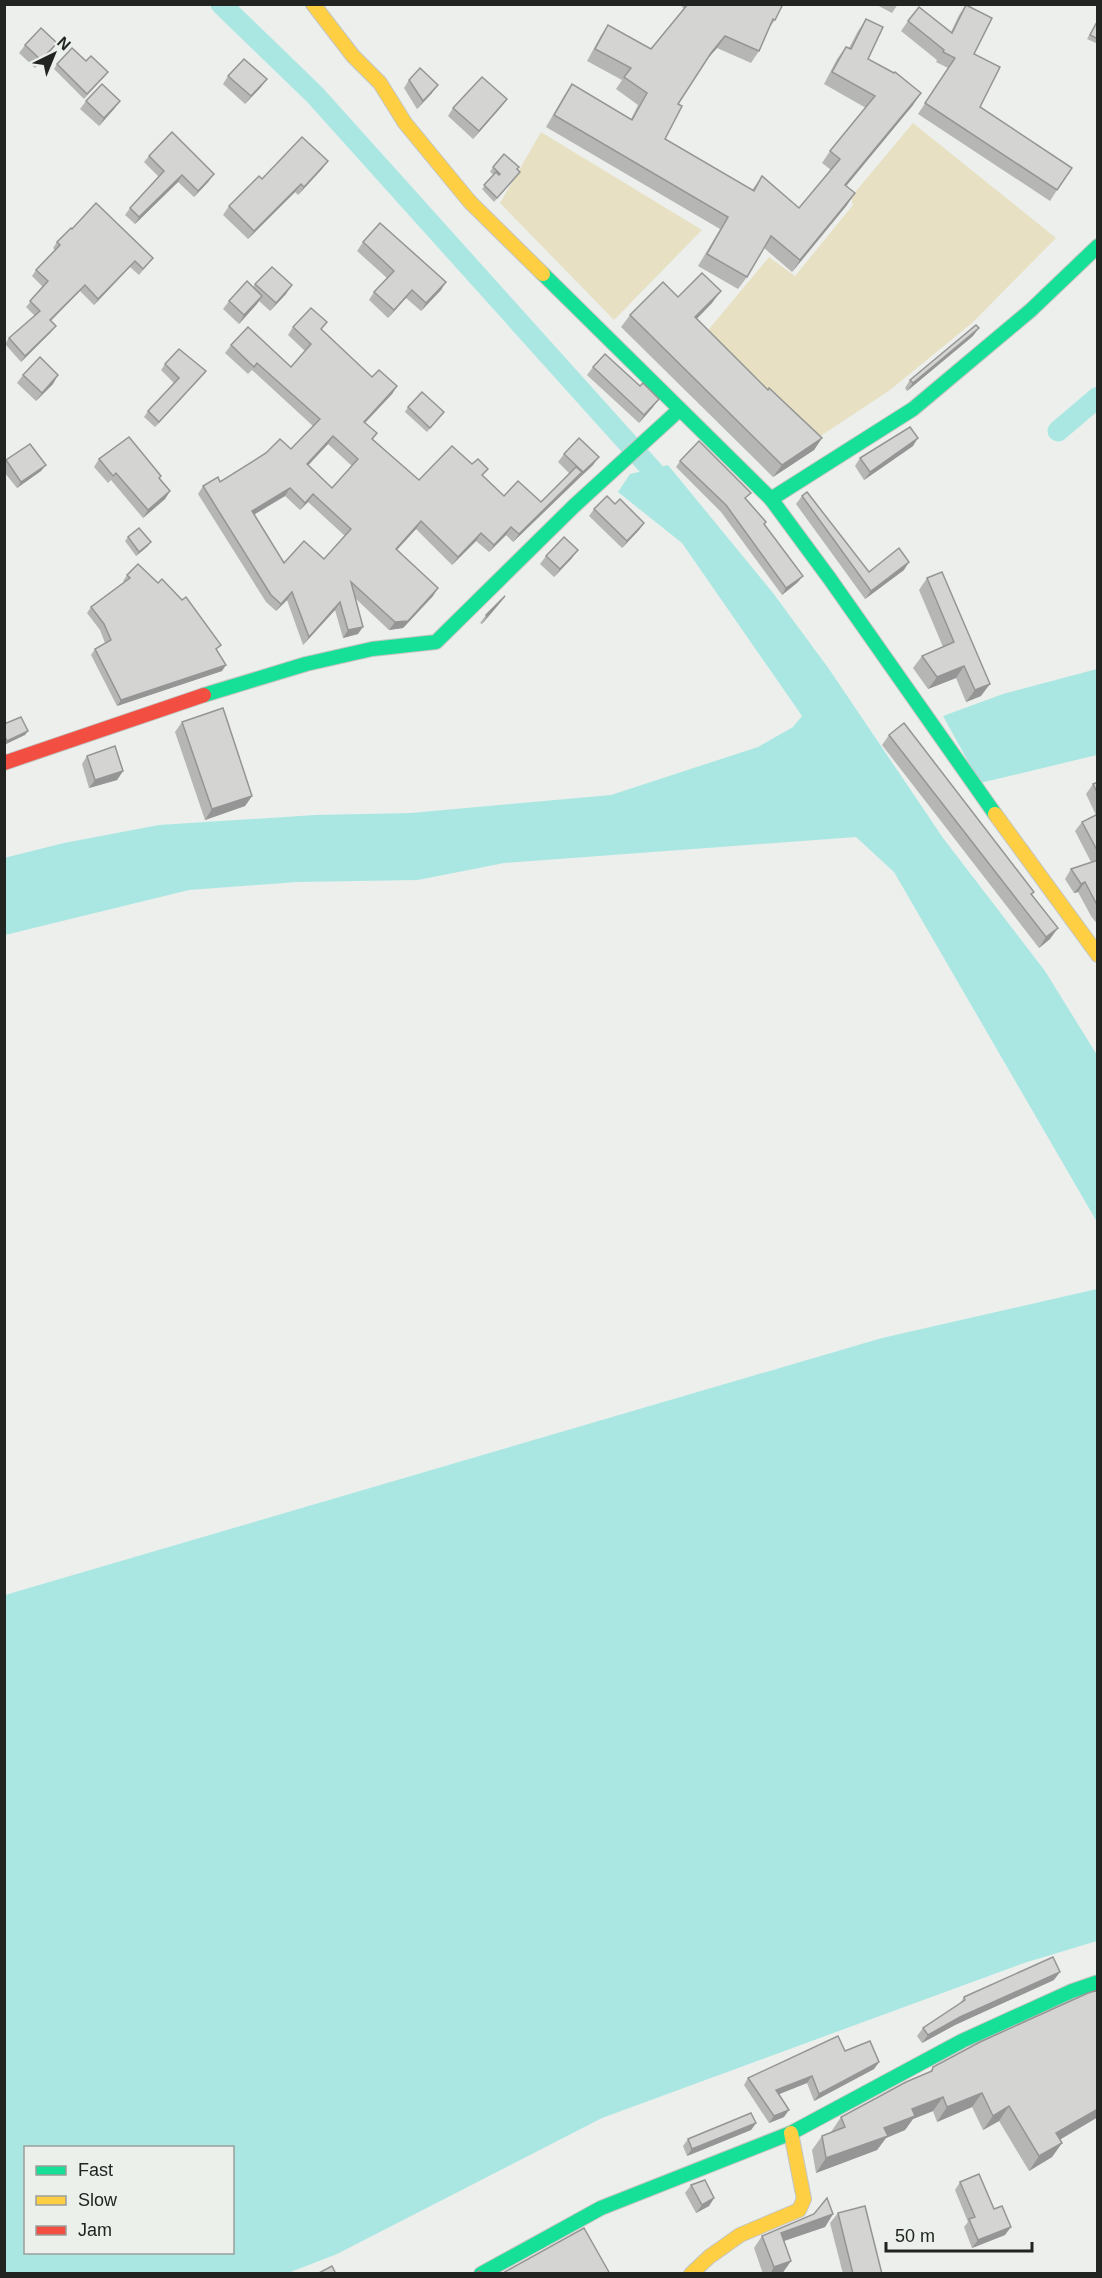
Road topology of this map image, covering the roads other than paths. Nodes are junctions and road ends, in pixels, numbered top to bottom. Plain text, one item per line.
1 (313, 4) edge
2 (1098, 246) edge
3 (679, 410) junction
4 (771, 499) junction
5 (4, 763) edge
6 (1098, 955) edge
7 (1098, 1982) edge
8 (791, 2133) junction
9 (480, 2274) edge
10 (691, 2274) edge

1 - 3 street
2 - 4 street
3 - 4 street
3 - 5 street
4 - 6 street
7 - 8 street
8 - 9 street
8 - 10 street

